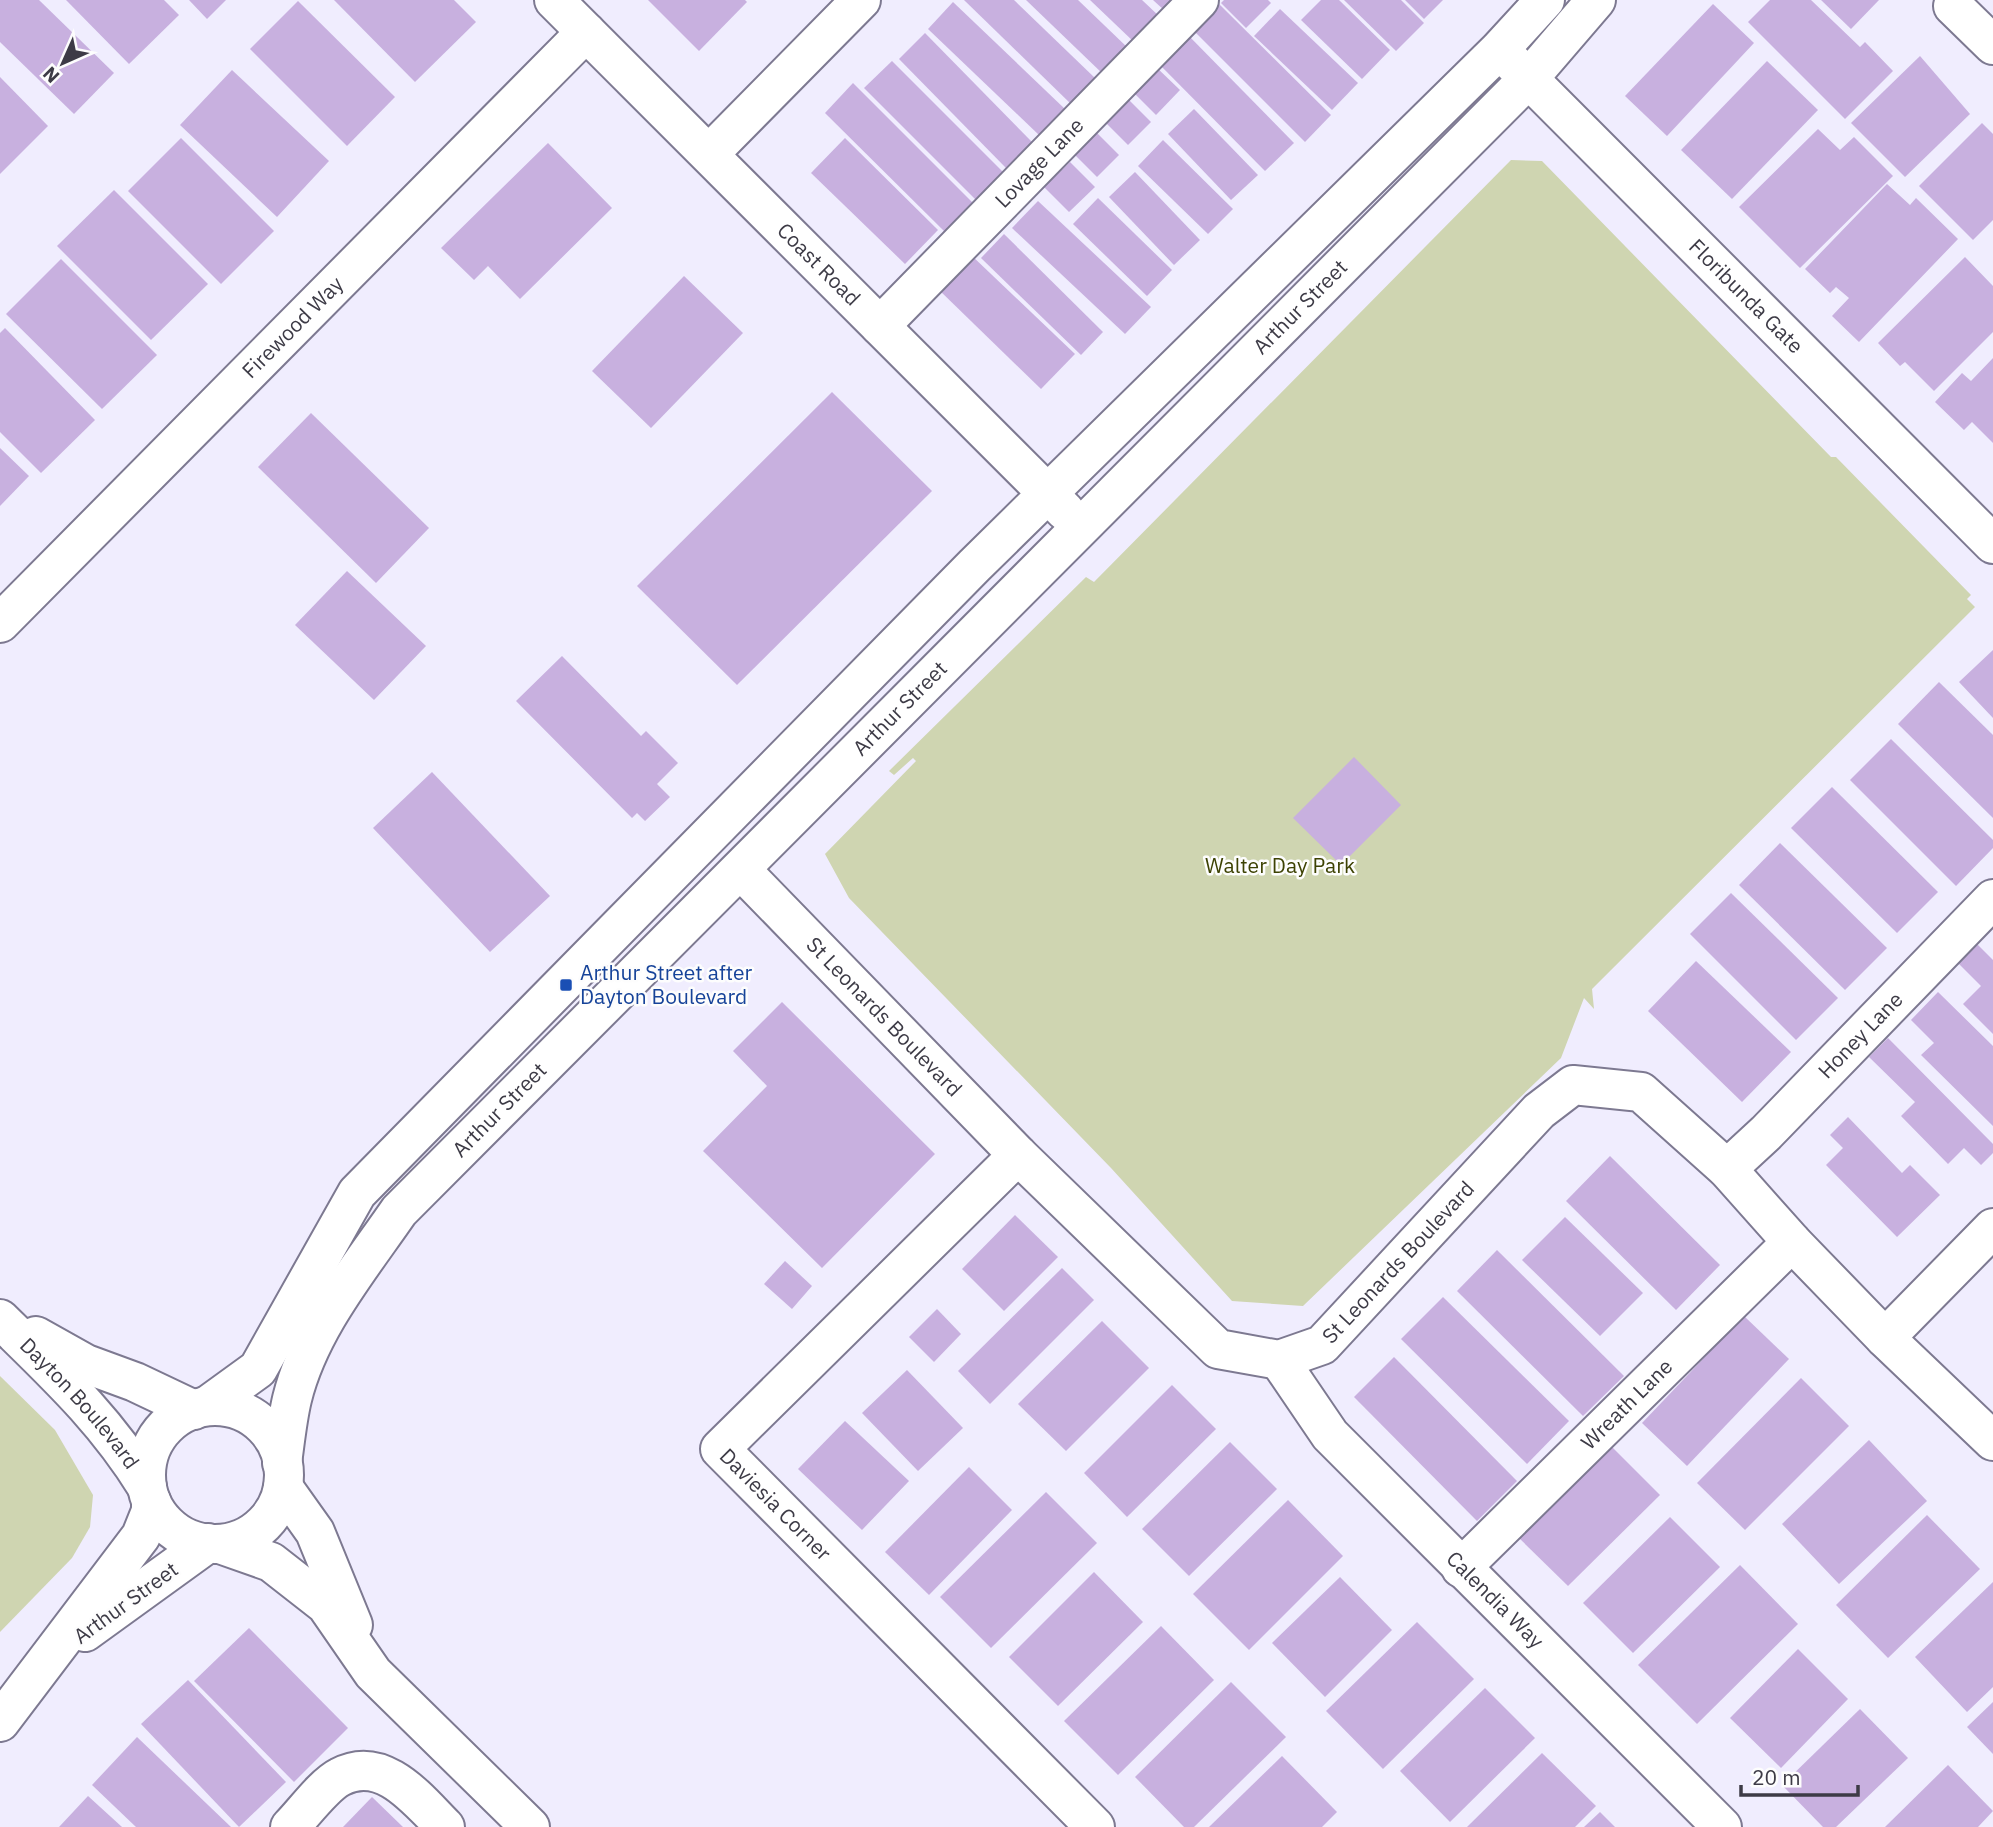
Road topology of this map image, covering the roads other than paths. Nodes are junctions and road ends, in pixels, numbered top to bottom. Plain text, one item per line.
1 (554, 0) edge
2 (861, 0) edge
3 (1199, 0) edge
4 (1545, 0) edge
5 (1596, 0) edge
6 (1953, 6) dead end
7 (586, 32) junction
8 (1993, 45) edge
9 (1499, 50) junction
10 (1529, 78) junction
11 (709, 154) junction
12 (880, 326) junction
13 (1048, 492) junction
14 (1083, 529) junction
15 (1991, 538) edge
16 (0, 623) edge
17 (741, 870) junction
18 (1993, 899) edge
19 (1018, 1155) junction
20 (1727, 1169) junction
21 (1993, 1228) edge
22 (1792, 1242) junction
23 (3, 1321) edge
24 (1885, 1338) junction
25 (1279, 1360) junction
26 (200, 1408) junction
27 (1993, 1441) edge
28 (282, 1475) junction
29 (149, 1494) junction
30 (214, 1544) junction
31 (1461, 1568) junction
32 (45, 1664) junction
33 (373, 1674) junction
34 (0, 1722) edge
35 (290, 1827) edge
36 (445, 1827) edge
37 (530, 1827) edge
38 (1095, 1827) edge
39 (1722, 1827) edge

1 - 7 street, Coast Road
2 - 11 street
3 - 12 street, Lovage Lane
4 - 9 street, Arthur Street
5 - 10 street, Arthur Street
6 - 8 street
7 - 11 street, Coast Road
7 - 16 street, Firewood Way
9 - 10 street, Floribunda Gate
9 - 13 street, Arthur Street
10 - 14 street, Arthur Street
10 - 15 street, Floribunda Gate
11 - 12 street, Coast Road
12 - 13 street, Coast Road
13 - 14 street, Coast Road
13 - 26 street, Arthur Street
14 - 17 street, Arthur Street
17 - 19 street, St Leonards Boulevard
17 - 28 street, Arthur Street
18 - 20 street, Honey Lane
19 - 25 street, St Leonards Boulevard
19 - 38 street, Daviesia Corner
20 - 22 street, St Leonards Boulevard
20 - 25 street, St Leonards Boulevard
21 - 24 street
22 - 24 street, St Leonards Boulevard
22 - 31 street, Wreath Lane
23 - 26 street, Dayton Boulevard
23 - 29 street, Dayton Boulevard
24 - 27 street, St Leonards Boulevard
25 - 31 street, Calendia Way
26 - 28 street
26 - 29 street
28 - 30 street
28 - 33 street
29 - 30 street
29 - 32 street, Arthur Street
30 - 32 street, Arthur Street
30 - 33 street
31 - 39 street, Calendia Way
32 - 34 street, Arthur Street
33 - 37 street
35 - 36 street

